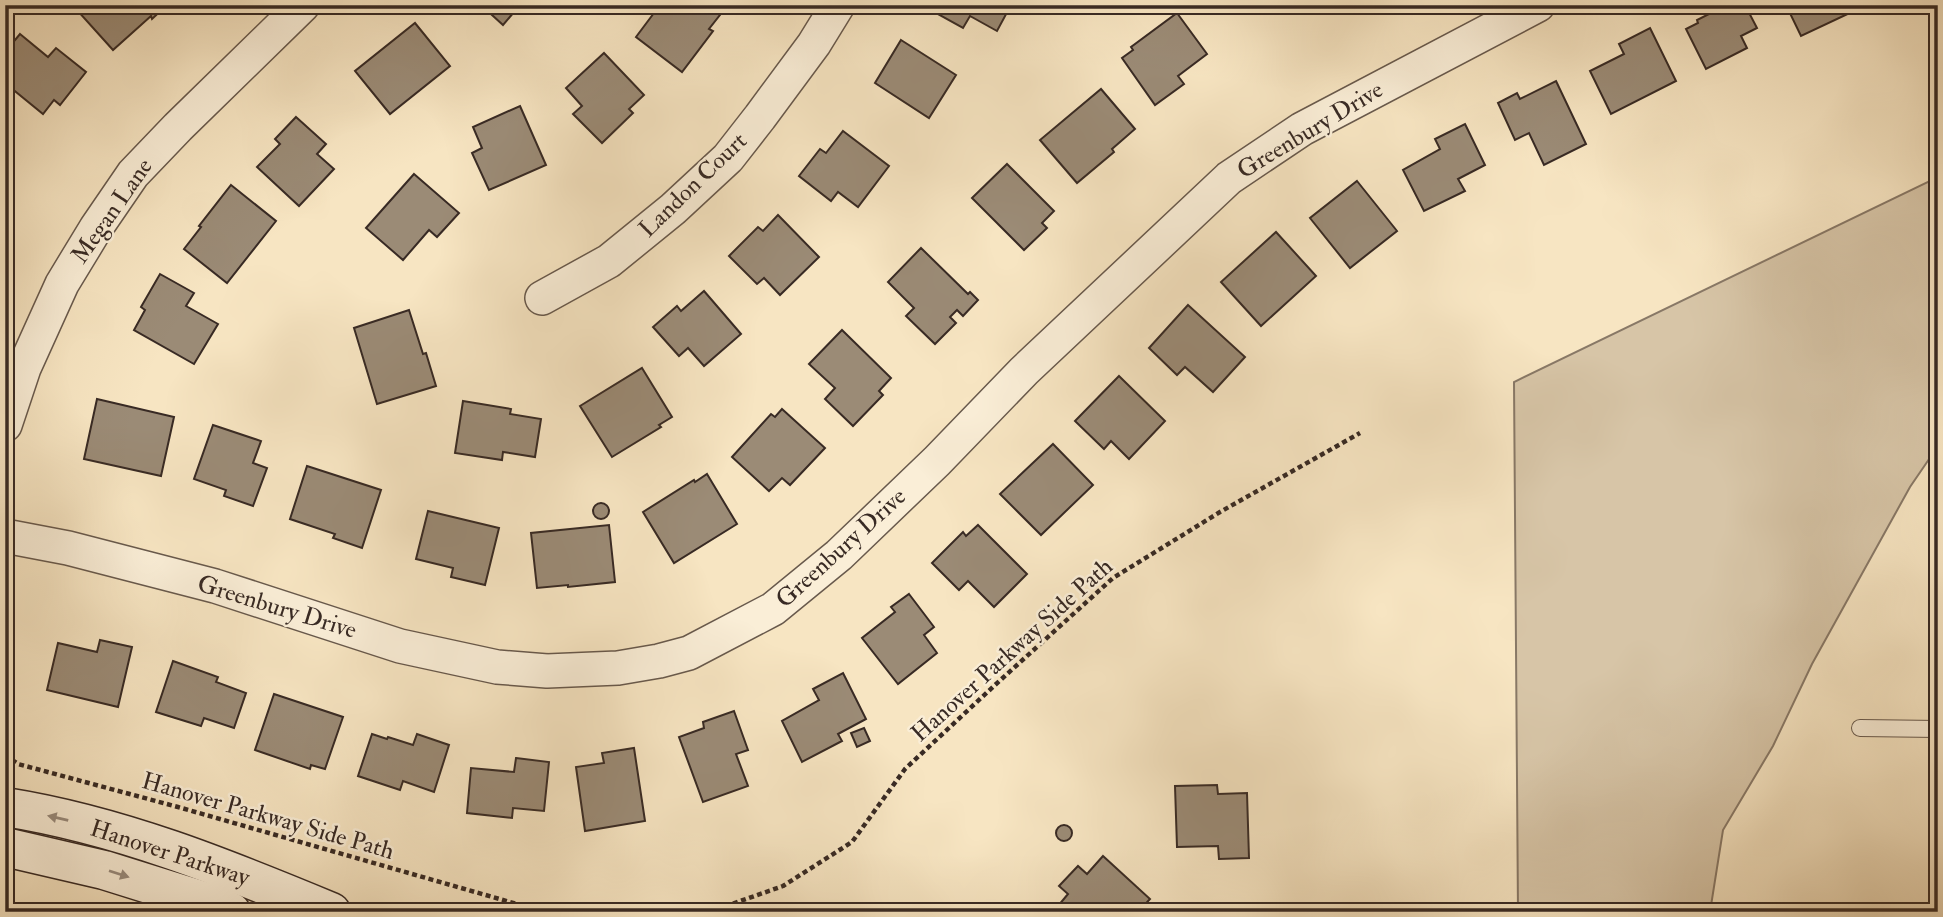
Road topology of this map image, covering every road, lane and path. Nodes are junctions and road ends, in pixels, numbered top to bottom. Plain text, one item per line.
1 (303, 5) edge
2 (838, 5) edge
3 (1538, 5) edge
4 (542, 298) dead end
5 (5, 425) edge
6 (1360, 433) dead end
7 (5, 536) edge
8 (1860, 728) dead end
9 (1938, 729) edge
10 (5, 755) edge
11 (5, 807) edge
12 (5, 847) edge
13 (526, 909) edge
14 (231, 912) edge
15 (331, 912) edge
16 (563, 912) edge
17 (709, 912) edge

1 - 5 street, Megan Lane
2 - 4 street, Landon Court
3 - 7 street, Greenbury Drive
6 - 17 path, Hanover Parkway Side Path
8 - 9 lane
10 - 13 path, Hanover Parkway Side Path
15 -> 11 street, Hanover Parkway
12 -> 14 street, Hanover Parkway
13 - 16 path, Hanover Parkway Side Path

